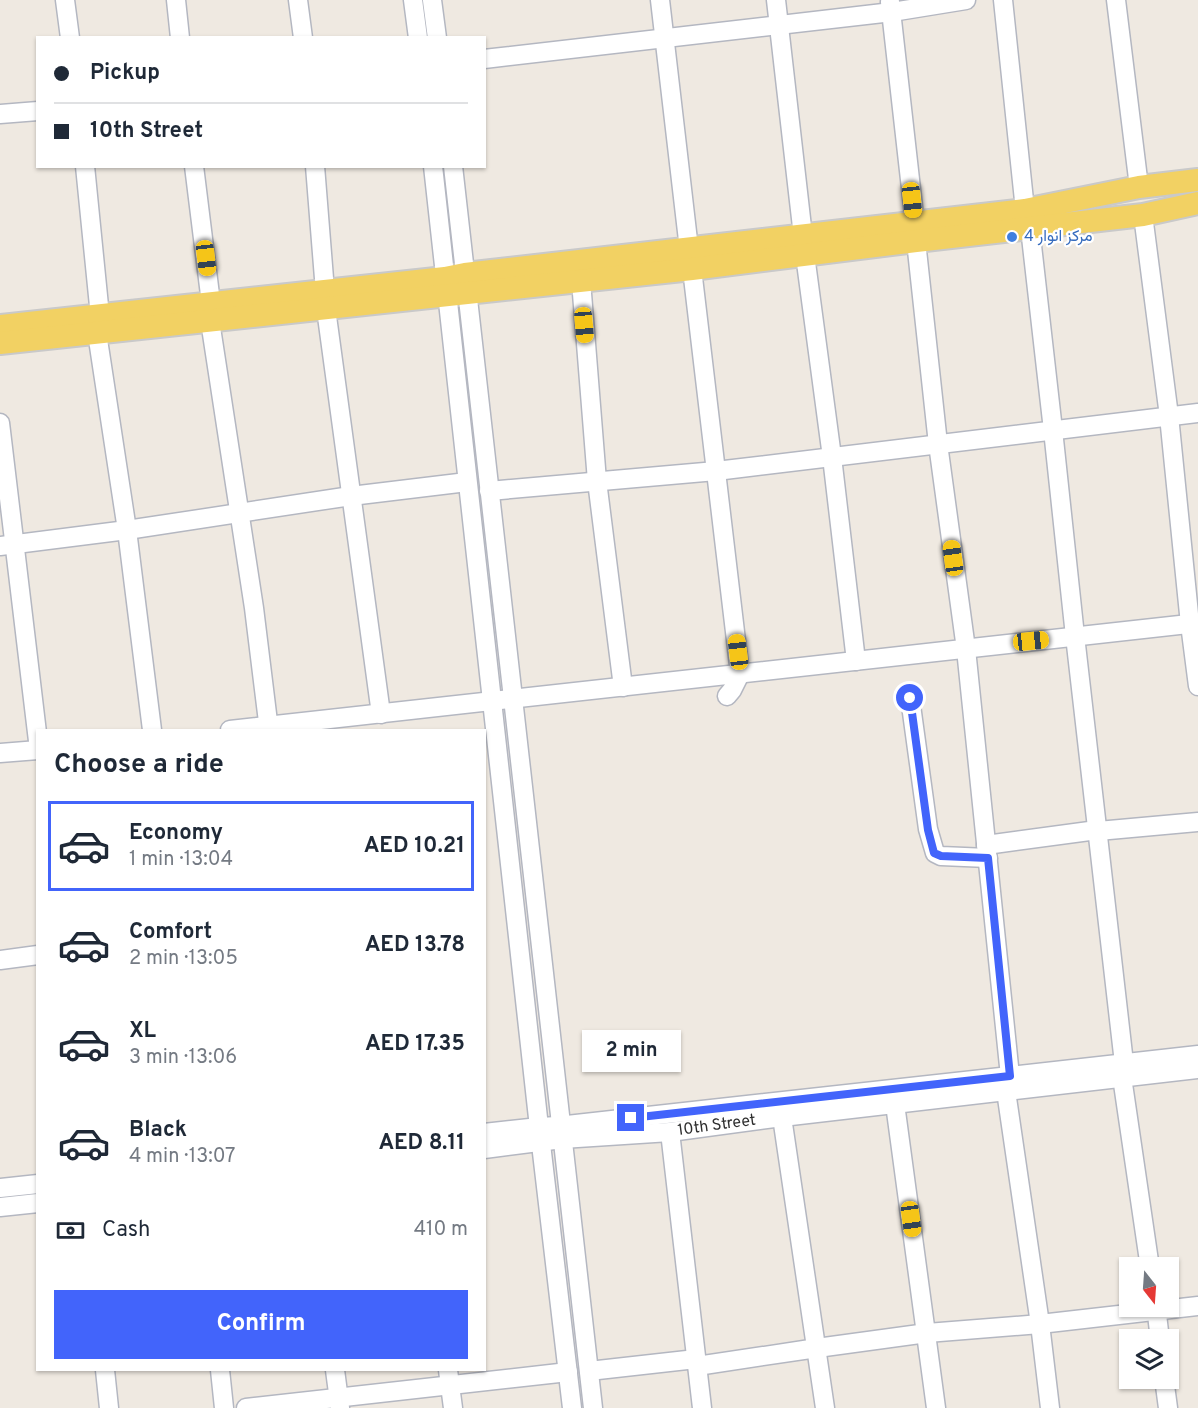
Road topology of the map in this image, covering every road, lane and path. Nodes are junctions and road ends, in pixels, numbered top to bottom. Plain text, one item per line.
1 (65, 0) edge
2 (176, 0) edge
3 (298, 0) edge
4 (413, 0) edge
5 (432, 0) edge
6 (660, 0) edge
7 (776, 0) edge
8 (966, 0) edge
9 (1003, 0) edge
10 (1116, 0) edge
11 (891, 6) edge
12 (779, 26) junction
13 (70, 36) edge
14 (180, 36) edge
15 (303, 36) edge
16 (418, 36) edge
17 (437, 36) edge
18 (664, 39) junction
19 (486, 59) edge
20 (36, 111) edge
21 (0, 114) edge
22 (85, 168) edge
23 (194, 168) edge
24 (315, 168) edge
25 (433, 168) edge
26 (453, 168) edge
27 (1198, 180) edge
28 (1139, 187) junction
29 (1198, 203) edge
30 (1143, 215) junction
31 (1027, 219) junction
32 (915, 232) junction
33 (804, 246) junction
34 (690, 259) junction
35 (587, 263) junction
36 (456, 285) junction
37 (326, 300) junction
38 (210, 312) junction
39 (98, 324) junction
40 (0, 326) edge
41 (0, 342) edge
42 (1198, 413) edge
43 (1169, 416) junction
44 (0, 423) edge
45 (1053, 430) junction
46 (938, 444) junction
47 (831, 457) junction
48 (716, 471) junction
49 (467, 482) junction
50 (597, 482) junction
51 (489, 491) junction
52 (351, 496) junction
53 (239, 513) junction
54 (127, 530) junction
55 (7, 545) edge
56 (1194, 623) edge
57 (1075, 636) junction
58 (966, 649) junction
59 (856, 661) junction
60 (741, 674) junction
61 (1198, 686) edge
62 (624, 687) junction
63 (727, 696) dead end
64 (910, 698) dead end
65 (512, 699) junction
66 (492, 702) junction
67 (381, 714) junction
68 (269, 728) edge
69 (36, 729) edge
70 (152, 729) edge
71 (250, 729) edge
72 (36, 750) edge
73 (0, 753) edge
74 (1198, 822) edge
75 (1097, 831) junction
76 (987, 852) junction
77 (36, 955) edge
78 (0, 960) edge
79 (1198, 1054) edge
80 (1198, 1069) edge
81 (1123, 1070) junction
82 (1008, 1083) junction
83 (895, 1104) junction
84 (782, 1117) junction
85 (670, 1132) junction
86 (486, 1133) edge
87 (561, 1133) junction
88 (541, 1134) junction
89 (486, 1148) edge
90 (36, 1184) edge
91 (0, 1188) edge
92 (36, 1203) edge
93 (0, 1207) edge
94 (1148, 1257) edge
95 (1198, 1306) edge
96 (1179, 1307) edge
97 (1119, 1313) edge
98 (1040, 1324) junction
99 (927, 1333) junction
100 (817, 1348) junction
101 (697, 1363) junction
102 (105, 1371) edge
103 (220, 1371) edge
104 (335, 1371) edge
105 (589, 1371) junction
106 (568, 1372) junction
107 (449, 1378) edge
108 (1165, 1389) edge
109 (339, 1403) edge
110 (109, 1408) edge
111 (224, 1408) edge
112 (246, 1408) edge
113 (453, 1408) edge
114 (572, 1408) edge
115 (593, 1408) edge
116 (702, 1408) edge
117 (825, 1408) edge
118 (936, 1408) edge
119 (1050, 1408) edge
120 (1168, 1408) edge

1 - 13 street
2 - 14 street
3 - 15 street
4 - 16 street
5 - 17 street
6 - 18 street
7 - 12 street
8 - 11 street
9 - 31 street
10 - 28 street
11 - 12 street
11 - 32 street
12 - 18 street
12 - 33 street
18 - 19 street
18 - 34 street
20 - 21 street
22 - 39 street
23 - 38 street
24 - 37 street
25 - 36 street
26 - 36 street
27 - 28 main road
28 - 31 main road
29 - 30 main road
30 - 31 main road
30 - 43 street
31 - 32 main road
31 - 45 street
32 - 33 main road
32 - 46 street
33 - 34 main road
33 - 47 street
34 - 35 main road
34 - 48 street
35 - 36 main road
35 - 50 street
36 - 37 main road
36 - 49 street
36 - 51 street
37 - 38 main road
37 - 52 street
38 - 39 main road
38 - 53 street
39 - 40 main road
39 - 41 main road
39 - 54 street
42 - 43 street
43 - 45 street
43 - 56 street
44 - 55 street
45 - 46 street
45 - 57 street
46 - 47 street
46 - 58 street
47 - 48 street
47 - 59 street
48 - 50 street
48 - 60 street
49 - 52 street
49 - 66 street
50 - 51 street
50 - 62 street
51 - 65 street
52 - 53 street
52 - 67 street
53 - 54 street
53 - 68 street
54 - 55 street
54 - 70 street
55 - 69 street
56 - 57 street
56 - 61 street
57 - 58 street
57 - 75 street
58 - 59 street
58 - 76 street
59 - 60 street
60 - 62 street
60 - 63 street
62 - 65 street
64 - 76 street
65 - 66 street
65 - 87 street
66 - 67 street
66 - 88 street
67 - 68 street
68 - 71 street
72 - 73 street
74 - 75 street
75 - 76 street
75 - 81 street
76 - 82 street
77 - 78 street
79 - 81 street, 10th Street
80 - 81 street, 10th Street
81 - 82 street, 10th Street
81 - 94 street
82 - 83 street, 10th Street
82 - 87 street, 10th Street
82 - 98 street
83 - 84 street, 10th Street
83 - 99 street
84 - 85 street, 10th Street
84 - 100 street
85 - 87 street, 10th Street
85 - 101 street
86 - 88 street, 10th Street
87 - 88 street, 10th Street
87 - 105 street
88 - 89 street, 10th Street
88 - 106 street
90 - 91 street
92 - 93 street
95 - 96 street
97 - 98 street
98 - 99 street
98 - 119 street
99 - 100 street
99 - 118 street
100 - 101 street
100 - 117 street
101 - 105 street
101 - 116 street
102 - 110 street
103 - 111 street
104 - 109 street
105 - 115 street
106 - 107 street
106 - 114 street
107 - 109 street
107 - 113 street
108 - 120 street
109 - 112 street

